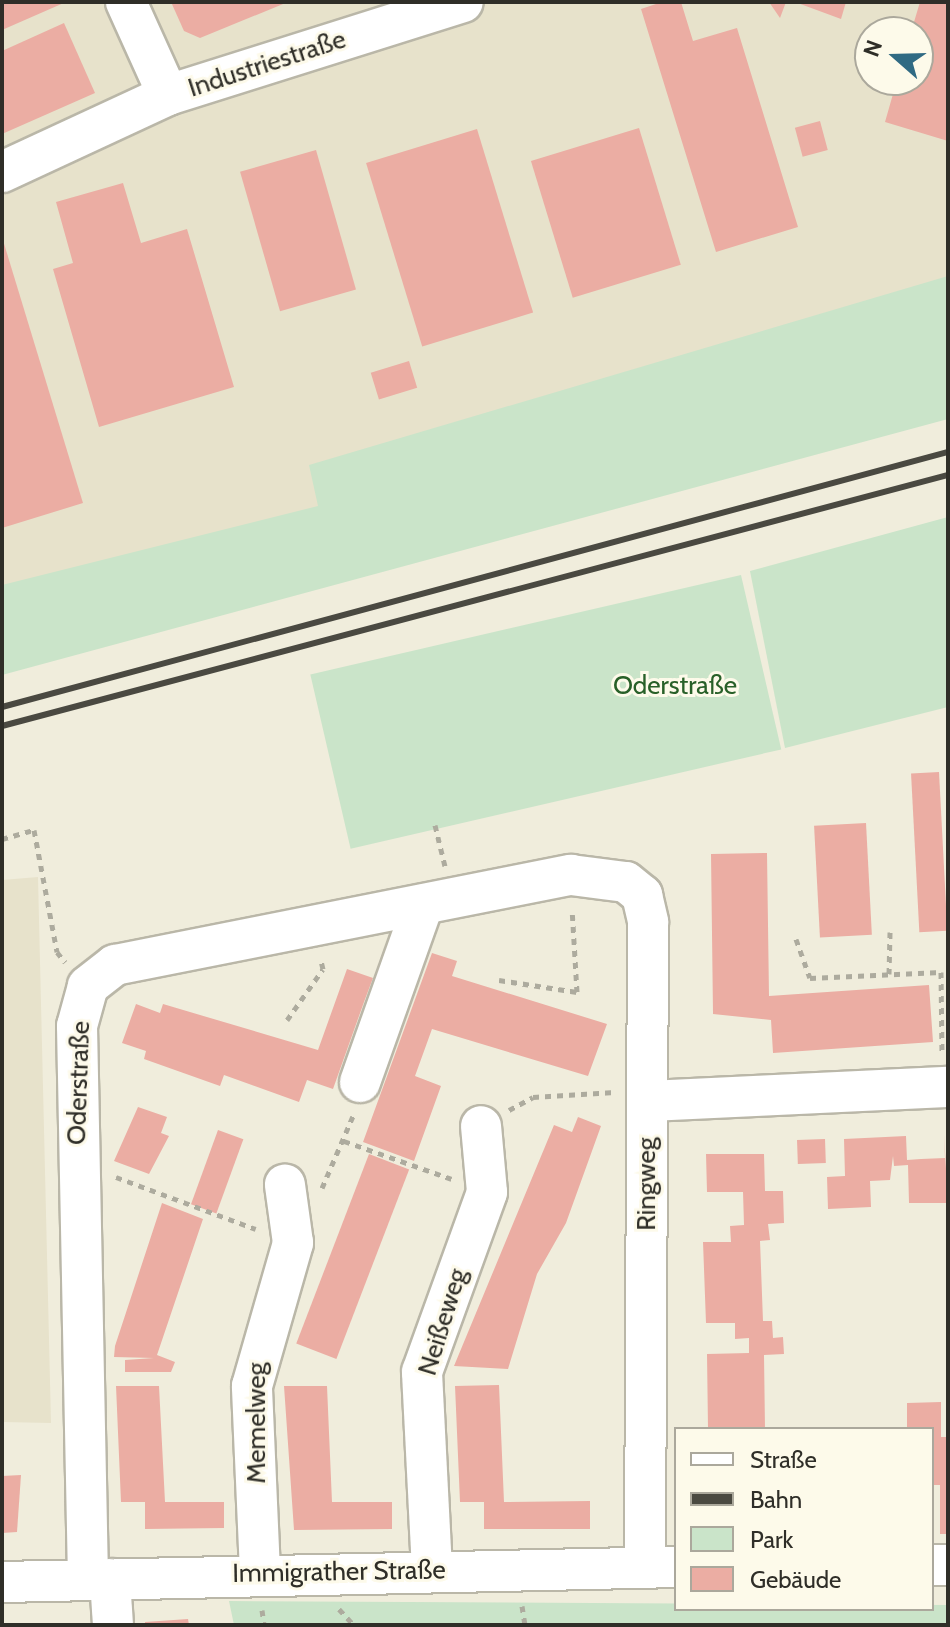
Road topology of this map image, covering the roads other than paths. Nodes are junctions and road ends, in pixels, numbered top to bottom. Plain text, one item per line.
1 (126, 2) edge
2 (463, 2) edge
3 (168, 95) junction
4 (2, 172) edge
5 (423, 905) junction
6 (360, 1082) dead end
7 (945, 1087) edge
8 (648, 1095) junction
9 (481, 1126) road end
10 (285, 1185) dead end
11 (660, 1568) edge
12 (432, 1570) junction
13 (260, 1572) junction
14 (99, 1579) junction
15 (2, 1582) edge
16 (113, 1625) edge

1 - 3 street, Industriestraße
2 - 3 street, Industriestraße
3 - 4 street
5 - 6 street
5 - 8 street, Oderstraße
5 - 14 street, Oderstraße
7 - 8 street, Ringweg
8 - 11 street, Ringweg
9 - 12 street, Neißeweg
10 - 13 street, Memelweg
11 - 12 street, Immigrather Straße
12 - 13 street, Immigrather Straße
13 - 14 street, Immigrather Straße
14 - 15 street, Immigrather Straße
14 - 16 street, Oderstraße

